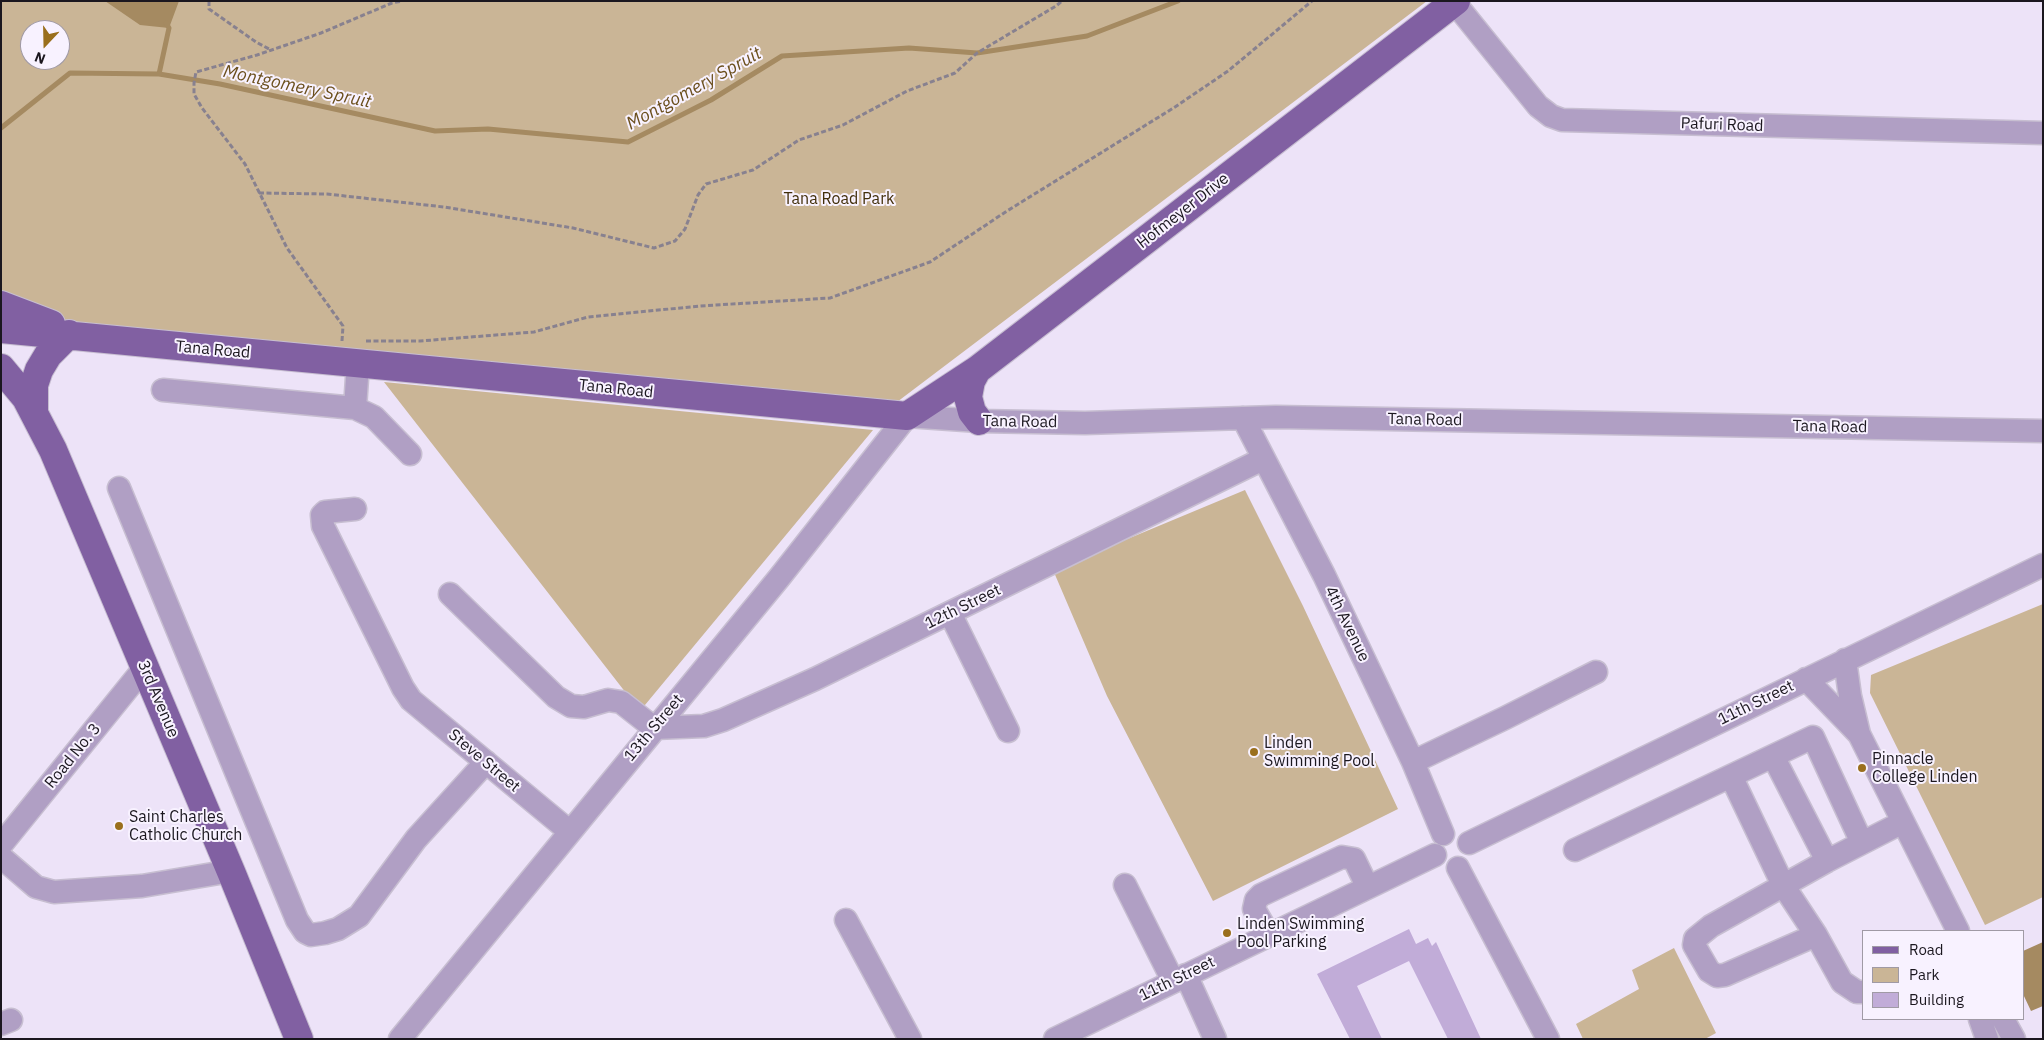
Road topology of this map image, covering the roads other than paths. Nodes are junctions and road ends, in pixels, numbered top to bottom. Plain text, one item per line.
1 (1455, 2) edge
2 (2043, 133) edge
3 (1, 305) edge
4 (1, 329) edge
5 (76, 335) junction
6 (347, 348) junction
7 (1, 368) edge
8 (977, 370) junction
9 (163, 390) dead end
10 (355, 408) junction
11 (34, 412) junction
12 (907, 416) junction
13 (1243, 418) junction
14 (979, 421) junction
15 (2043, 431) edge
16 (410, 454) dead end
17 (1263, 459) junction
18 (119, 488) dead end
19 (355, 509) dead end
20 (2043, 566) edge
21 (450, 594) dead end
22 (950, 613) junction
23 (1844, 660) junction
24 (145, 667) junction
25 (1596, 672) dead end
26 (1806, 679) junction
27 (654, 728) junction
28 (1008, 730) dead end
29 (1859, 734) junction
30 (1773, 756) junction
31 (486, 762) junction
32 (1413, 762) junction
33 (1731, 776) junction
34 (1903, 822) junction
35 (569, 831) junction
36 (1443, 834) junction
37 (1470, 843) junction
38 (1862, 843) junction
39 (1, 844) edge
40 (1575, 850) dead end
41 (1434, 855) junction
42 (1, 857) edge
43 (1827, 861) junction
44 (1458, 868) junction
45 (231, 871) junction
46 (1783, 884) junction
47 (1125, 885) dead end
48 (1368, 886) junction
49 (846, 920) dead end
50 (1957, 930) edge
51 (1269, 935) junction
52 (1816, 935) junction
53 (1180, 978) junction
54 (1862, 992) edge
55 (1980, 1020) edge
56 (2004, 1020) edge
57 (299, 1039) edge
58 (400, 1039) edge
59 (910, 1039) edge
60 (1055, 1039) edge
61 (1216, 1039) edge
62 (1548, 1039) edge
63 (1987, 1039) edge
64 (2014, 1039) edge

1 - 2 street, Pafuri Road
1 - 8 main road, Hofmeyer Drive
3 - 5 main road
4 - 5 main road, Tana Road
5 - 6 main road, Tana Road
5 - 11 main road
6 - 10 street
6 - 12 main road, Tana Road
7 - 11 main road, 3rd Avenue
8 - 12 main road, Hofmeyer Drive
8 - 14 main road
9 - 10 street
10 - 16 street
11 - 24 main road, 3rd Avenue
12 - 14 street, Tana Road
12 - 27 street, 13th Street
13 - 14 street, Tana Road
13 - 15 street, Tana Road
13 - 17 street, 4th Avenue
17 - 22 street, 12th Street
17 - 32 street, 4th Avenue
18 - 31 street
19 - 31 street, Steve Street
20 - 23 street, 11th Street
21 - 27 street
22 - 27 street, 12th Street
22 - 28 street
23 - 26 street, 11th Street
23 - 29 street
24 - 39 street, Road No. 3
24 - 45 main road, 3rd Avenue
25 - 32 street
26 - 29 street
26 - 37 street, 11th Street
27 - 35 street, 13th Street
29 - 34 street
30 - 33 street
30 - 38 street
30 - 43 street
31 - 35 street, Steve Street
32 - 36 street, 4th Avenue
33 - 40 street
33 - 46 street
34 - 38 street
34 - 50 street
35 - 58 street, 13th Street
36 - 37 street
36 - 41 street
37 - 44 street
38 - 43 street
41 - 44 street
41 - 48 street, 11th Street
42 - 45 street
43 - 46 street
44 - 62 street
45 - 57 main road, 3rd Avenue
46 - 52 street
46 - 52 street
47 - 53 street
48 - 51 street, 11th Street
48 - 51 street
49 - 59 street
51 - 53 street, 11th Street
52 - 54 street
53 - 60 street, 11th Street
53 - 61 street
55 - 63 street
56 - 64 street

